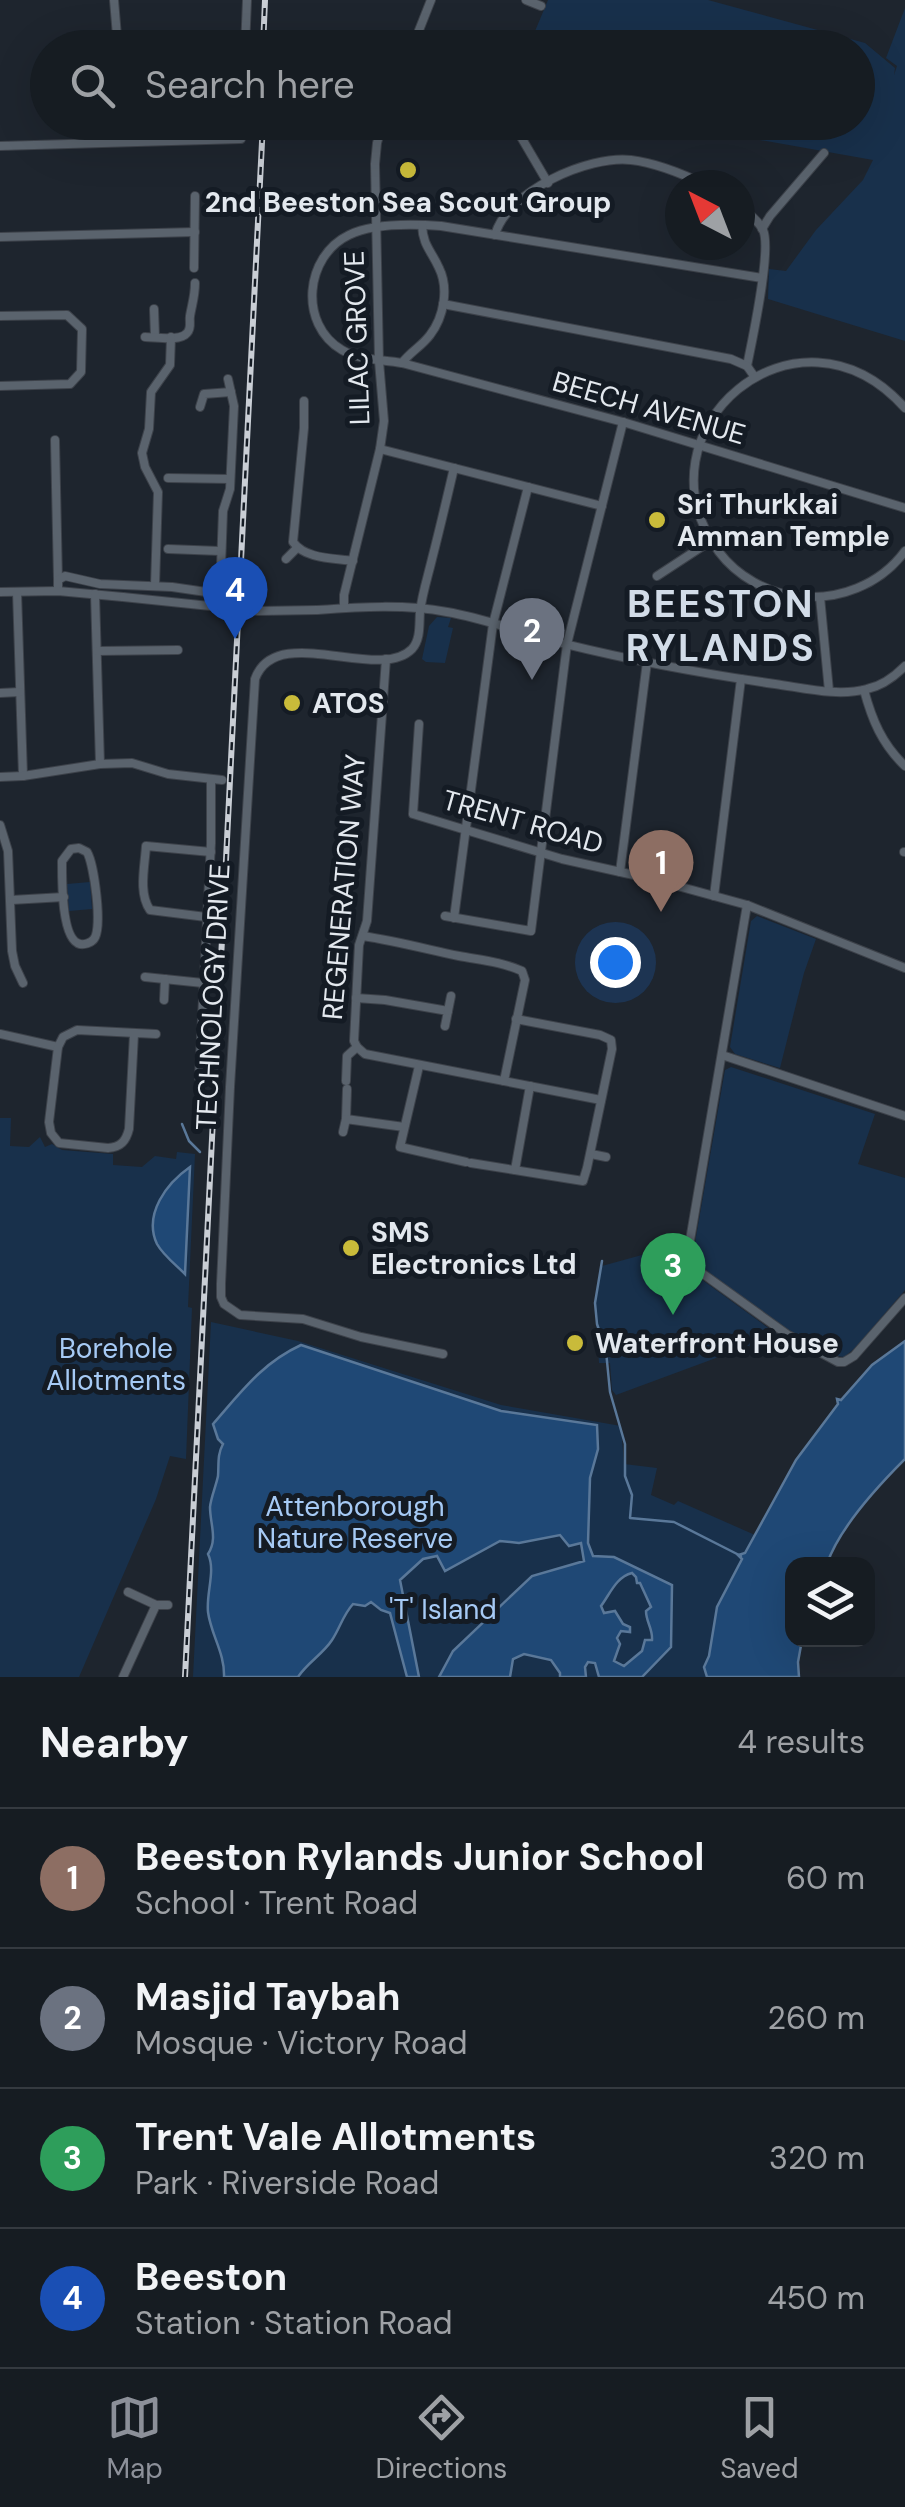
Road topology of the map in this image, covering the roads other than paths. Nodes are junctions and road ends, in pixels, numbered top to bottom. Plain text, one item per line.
1 (114, 0) edge
2 (247, 0) edge
3 (431, 0) edge
4 (533, 3) edge
5 (527, 14) dead end
6 (116, 30) edge
7 (246, 30) edge
8 (419, 30) edge
9 (207, 140) edge
10 (379, 140) edge
11 (522, 140) edge
12 (0, 146) edge
13 (824, 153) dead end
14 (668, 170) edge
15 (548, 183) junction
16 (195, 196) dead end
17 (755, 221) edge
18 (422, 225) junction
19 (376, 227) junction
20 (762, 228) junction
21 (195, 232) junction
22 (495, 235) junction
23 (0, 236) edge
24 (194, 268) dead end
25 (762, 278) junction
26 (195, 282) dead end
27 (443, 304) junction
28 (154, 308) dead end
29 (0, 316) edge
30 (171, 337) junction
31 (379, 361) junction
32 (402, 363) junction
33 (746, 366) junction
34 (754, 376) junction
35 (228, 379) dead end
36 (0, 386) edge
37 (231, 392) junction
38 (200, 407) dead end
39 (307, 407) dead end
40 (905, 408) edge
41 (624, 422) junction
42 (54, 440) dead end
43 (700, 446) junction
44 (380, 448) junction
45 (454, 468) junction
46 (168, 478) dead end
47 (230, 480) junction
48 (528, 486) junction
49 (602, 506) junction
50 (905, 508) edge
51 (712, 540) junction
52 (297, 548) junction
53 (168, 549) dead end
54 (905, 551) edge
55 (220, 552) junction
56 (286, 559) dead end
57 (353, 561) junction
58 (657, 576) dead end
59 (58, 580) junction
60 (156, 586) junction
61 (58, 591) junction
62 (0, 592) edge
63 (17, 592) junction
64 (95, 594) junction
65 (820, 597) junction
66 (344, 608) junction
67 (420, 608) junction
68 (493, 624) junction
69 (172, 639) dead end
70 (567, 644) junction
71 (97, 651) junction
72 (386, 659) junction
73 (647, 662) junction
74 (905, 666) edge
75 (741, 679) junction
76 (864, 690) junction
77 (829, 691) junction
78 (20, 692) junction
79 (0, 693) edge
80 (418, 724) dead end
81 (100, 764) junction
82 (905, 766) edge
83 (23, 776) junction
84 (0, 778) edge
85 (211, 780) junction
86 (222, 780) dead end
87 (0, 825) edge
88 (465, 829) junction
89 (210, 852) junction
90 (541, 853) junction
91 (5, 869) edge
92 (620, 872) junction
93 (714, 896) junction
94 (64, 897) junction
95 (11, 900) junction
96 (747, 905) junction
97 (206, 918) junction
98 (362, 936) junction
99 (905, 968) edge
100 (146, 977) dead end
101 (165, 979) junction
102 (22, 983) dead end
103 (203, 984) junction
104 (451, 996) dead end
105 (356, 998) junction
106 (164, 1000) dead end
107 (448, 1011) junction
108 (516, 1019) junction
109 (445, 1026) dead end
110 (0, 1034) edge
111 (134, 1034) junction
112 (156, 1034) dead end
113 (58, 1047) junction
114 (357, 1047) junction
115 (722, 1056) junction
116 (187, 1063) dead end
117 (200, 1063) junction
118 (419, 1066) junction
119 (199, 1078) dead end
120 (504, 1081) junction
121 (530, 1086) junction
122 (601, 1100) junction
123 (905, 1116) edge
124 (346, 1119) junction
125 (404, 1127) junction
126 (343, 1132) dead end
127 (591, 1154) junction
128 (606, 1157) dead end
129 (515, 1170) junction
130 (905, 1298) edge
131 (442, 1354) dead end
132 (128, 1592) dead end
133 (156, 1605) junction
134 (168, 1605) dead end
135 (123, 1677) edge

1 - 6 street
2 - 7 street
3 - 8 street
4 - 5 street
9 - 12 street
10 - 19 street, LILAC GROVE
11 - 15 street
13 - 20 street
14 - 15 street
15 - 22 street
16 - 21 street
17 - 20 street
18 - 19 street
18 - 22 street
18 - 27 street
19 - 31 street, LILAC GROVE
19 - 31 street, BEECH AVENUE
20 - 25 street
21 - 23 street
21 - 24 street
22 - 25 street
25 - 33 street
26 - 30 street
27 - 32 street
27 - 33 street
28 - 30 street
29 - 36 street
30 - 60 street
31 - 32 street, BEECH AVENUE
31 - 44 street, LILAC GROVE
32 - 41 street, BEECH AVENUE
33 - 34 street
34 - 40 street
34 - 43 street
35 - 37 street
37 - 38 street
37 - 47 street
39 - 52 street
41 - 43 street, BEECH AVENUE
41 - 49 street
42 - 59 street
43 - 50 street, BEECH AVENUE
43 - 51 street
44 - 45 street
44 - 57 street, LILAC GROVE
45 - 48 street
45 - 67 street
46 - 47 street
47 - 55 street
48 - 49 street
48 - 68 street
49 - 70 street
51 - 58 street
51 - 65 street
52 - 56 street
52 - 57 street
53 - 55 street
54 - 65 street
55 - 60 street
57 - 66 street, LILAC GROVE
59 - 60 street
59 - 61 street
61 - 63 street
61 - 64 street
62 - 63 street
63 - 78 street
64 - 66 street, bridge
64 - 71 street
65 - 77 street
66 - 67 street
67 - 68 street
67 - 72 street
68 - 70 street
68 - 88 street
69 - 71 street
70 - 73 street
70 - 90 street
71 - 81 street
72 - 98 street, REGENERATION WAY
72 - 131 street, TECHNOLOGY DRIVE
73 - 75 street
73 - 92 street
74 - 76 street
75 - 77 street
75 - 93 street
76 - 77 street
76 - 82 street
78 - 79 street
78 - 83 street
80 - 88 street, TRENT ROAD
81 - 83 street
81 - 85 street
83 - 84 street
85 - 86 street
85 - 89 street
87 - 91 street
88 - 90 street, TRENT ROAD
88 - 90 street
89 - 97 street
89 - 97 street
90 - 92 street, TRENT ROAD
91 - 95 street
92 - 93 street, TRENT ROAD
93 - 96 street, TRENT ROAD
94 - 94 street
94 - 95 street
95 - 102 street
96 - 99 street, TRENT ROAD
96 - 115 street
97 - 103 street
98 - 105 street, REGENERATION WAY
98 - 108 street
100 - 101 street
101 - 103 street
101 - 106 street
103 - 117 street
104 - 107 street
105 - 107 street
105 - 114 street, REGENERATION WAY
107 - 109 street
108 - 120 street
108 - 122 street
110 - 113 street
111 - 112 street
111 - 113 street
111 - 113 street
114 - 118 street, REGENERATION WAY
114 - 124 street
115 - 123 street
115 - 130 street
116 - 117 street
117 - 119 street
118 - 120 street, REGENERATION WAY
118 - 125 street
120 - 121 street, REGENERATION WAY
121 - 122 street, REGENERATION WAY
121 - 129 street
122 - 127 street
124 - 125 street
124 - 126 street
125 - 129 street
127 - 128 street
127 - 129 street
132 - 133 street
133 - 134 street
133 - 135 street

